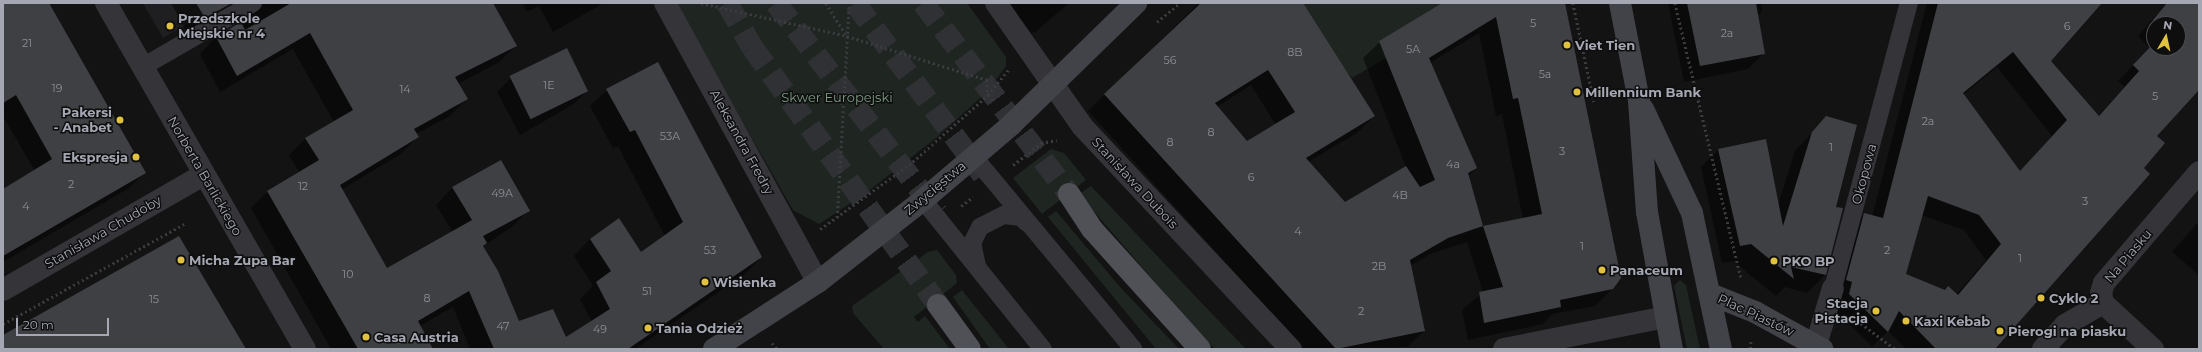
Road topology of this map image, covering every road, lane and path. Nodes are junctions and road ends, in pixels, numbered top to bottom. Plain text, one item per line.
1 (106, 3) edge
2 (254, 3) edge
3 (665, 3) edge
4 (701, 3) edge
5 (826, 3) edge
6 (849, 3) edge
7 (996, 3) edge
8 (1136, 3) edge
9 (1180, 3) edge
10 (1573, 3) edge
11 (1620, 3) edge
12 (1675, 3) edge
13 (1909, 3) edge
14 (1151, 28) dead end
15 (847, 36) junction
16 (1010, 62) dead end
17 (144, 66) junction
18 (1053, 84) junction
19 (988, 95) junction
20 (1639, 101) junction
21 (1594, 102) dead end
22 (1064, 144) dead end
23 (1031, 150) dead end
24 (974, 156) junction
25 (2199, 172) edge
26 (203, 175) junction
27 (1068, 194) tunnel mouth
28 (923, 200) junction
29 (837, 218) junction
30 (186, 223) dead end
31 (1029, 224) junction
32 (814, 226) dead end
33 (980, 271) junction
34 (1741, 277) dead end
35 (818, 282) junction
36 (1832, 288) joint
37 (3, 290) edge
38 (1710, 294) junction
39 (2103, 303) junction
40 (938, 305) tunnel mouth
41 (1849, 314) dead end
42 (1666, 317) junction
43 (3, 324) edge
44 (772, 343) dead end
45 (1819, 347) edge
46 (306, 349) edge
47 (714, 349) edge
48 (777, 349) edge
49 (970, 349) edge
50 (1043, 349) edge
51 (1133, 349) edge
52 (1200, 349) edge
53 (1291, 349) edge
54 (1504, 349) edge
55 (1672, 349) edge
56 (1720, 349) edge
57 (1896, 349) edge
58 (2043, 349) edge
59 (2153, 349) edge

1 - 17 street, Norberta Barlickiego
2 - 17 lane
3 - 35 street, Aleksandra Fredry
4 - 15 path
5 - 15 path
6 - 15 path
7 - 18 street, Stanisława Dubois
8 - 18 main road, Zwycięstwa
9 - 14 path
10 - 21 path
11 - 20 main road
12 - 34 path
13 - 36 lane, Okopowa
15 - 19 path
15 - 29 path
16 - 19 path
17 - 26 street, Norberta Barlickiego
18 - 24 main road, Zwycięstwa
18 - 53 street, Stanisława Dubois
19 - 29 path
20 - 38 main road
20 - 42 main road
22 - 23 path
24 - 28 main road, Zwycięstwa
24 - 31 lane
25 - 39 street, Na Piasku
26 - 37 street, Stanisława Chudoby
26 - 46 street, Norberta Barlickiego
27 - 52 main road
28 - 33 lane
28 - 35 main road, Zwycięstwa
29 - 32 path
30 - 43 path
31 - 33 lane
31 - 51 lane
33 - 50 lane
35 - 47 main road, Zwycięstwa
36 - 45 street, Okopowa
38 - 45 main road, Plac Piastów
38 - 56 main road
39 - 58 street
39 - 59 street
40 - 49 main road
41 - 57 path
42 - 54 street
42 - 55 main road
44 - 48 path

